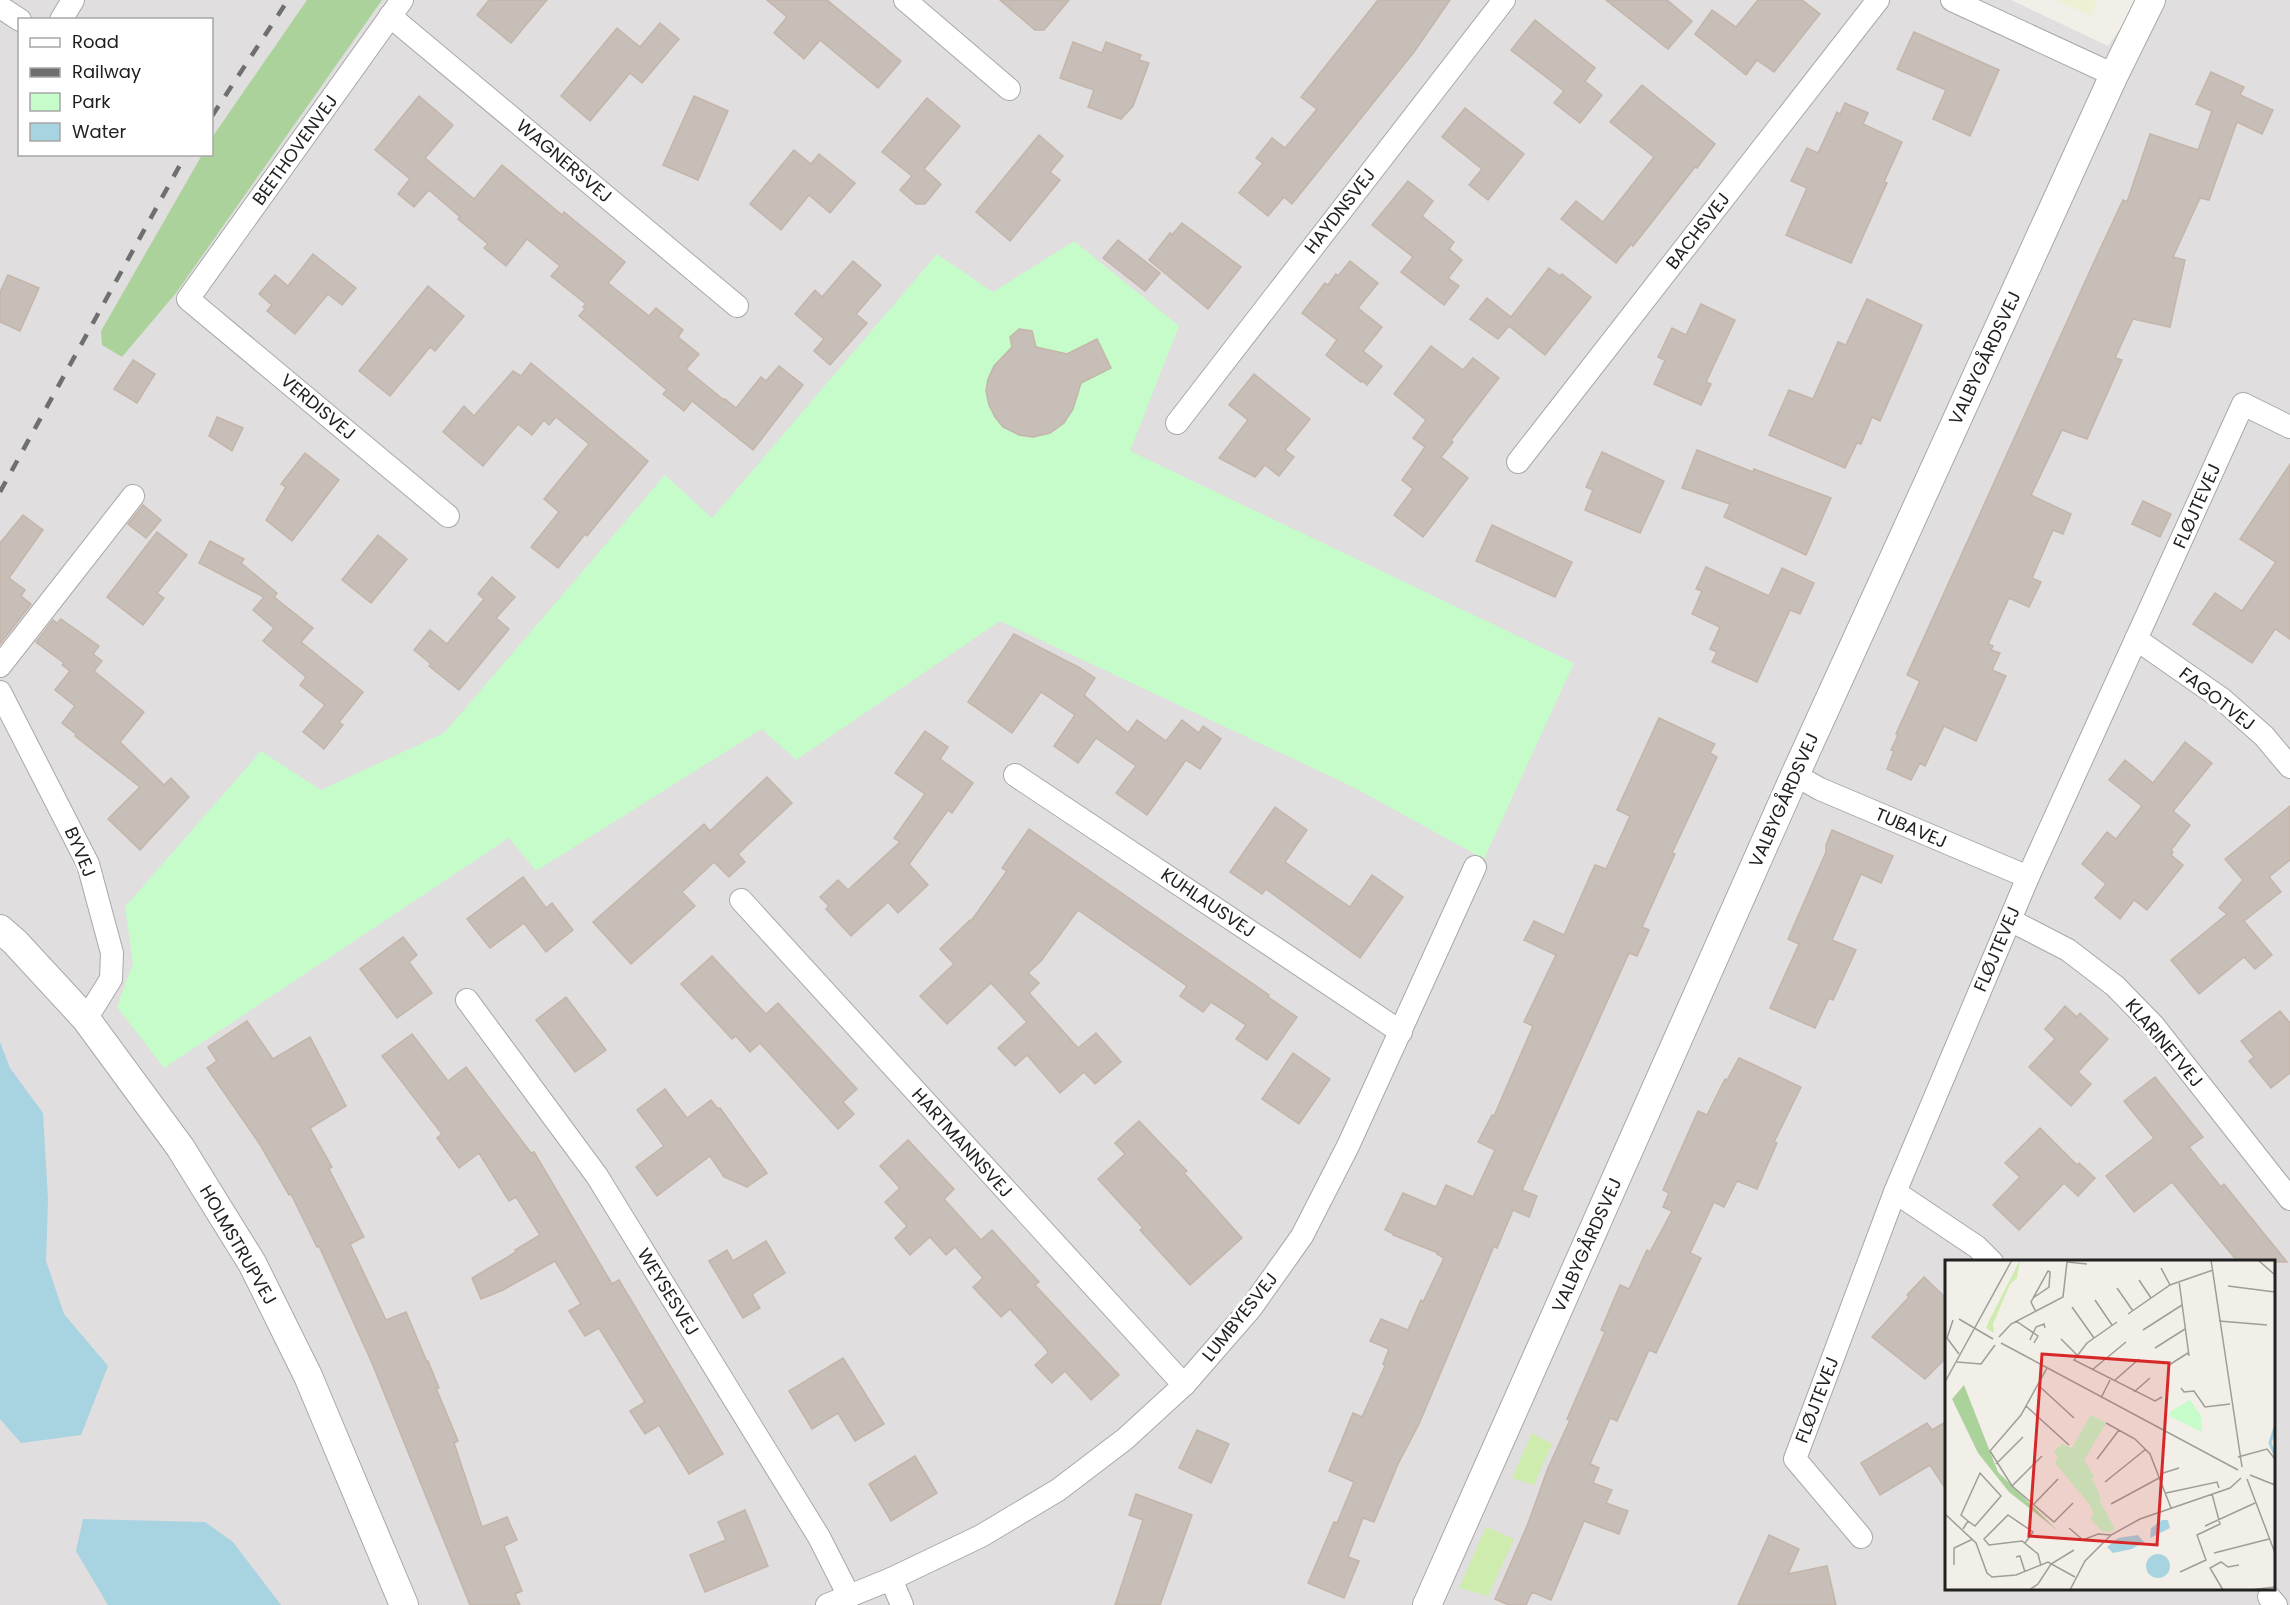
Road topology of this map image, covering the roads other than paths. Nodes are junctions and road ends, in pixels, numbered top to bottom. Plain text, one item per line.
1 (73, 0) edge
2 (905, 0) edge
3 (1504, 0) edge
4 (1878, 0) edge
5 (1952, 0) edge
6 (2151, 0) edge
7 (0, 7) edge
8 (396, 8) edge
9 (62, 18) edge
10 (18, 19) edge
11 (2114, 75) junction
12 (1009, 89) dead end
13 (188, 299) joint
14 (737, 306) dead end
15 (1177, 423) dead end
16 (2290, 427) edge
17 (1518, 462) dead end
18 (133, 496) dead end
19 (448, 516) dead end
20 (2136, 639) junction
21 (0, 666) edge
22 (0, 692) edge
23 (2290, 766) edge
24 (1015, 775) dead end
25 (1795, 776) junction
26 (1475, 867) dead end
27 (2028, 878) junction
28 (741, 900) dead end
29 (2010, 920) junction
30 (0, 929) edge
31 (467, 1000) dead end
32 (86, 1019) junction
33 (1401, 1032) junction
34 (1894, 1192) junction
35 (2290, 1199) edge
36 (1990, 1260) edge
37 (1184, 1385) junction
38 (1861, 1537) dead end
39 (891, 1579) junction
40 (849, 1596) junction
41 (404, 1605) edge
42 (827, 1605) edge
43 (902, 1605) edge
44 (1427, 1605) edge

1 - 9 street
2 - 12 street
3 - 15 street, HAYDNSVEJ
4 - 17 street, BACHSVEJ
5 - 11 street
6 - 11 street, VALBYGÅRDSVEJ
7 - 10 street
8 - 13 street, BEETHOVENVEJ
8 - 14 street, WAGNERSVEJ
11 - 25 street, VALBYGÅRDSVEJ
13 - 19 street, VERDISVEJ
16 - 20 street, FLØJTEVEJ
18 - 21 street
20 - 23 street, FAGOTVEJ
20 - 27 street, FLØJTEVEJ
22 - 32 street, BYVEJ
24 - 33 street, KUHLAUSVEJ
25 - 27 street, TUBAVEJ
25 - 44 street, VALBYGÅRDSVEJ
26 - 33 street, LUMBYESVEJ
27 - 29 street, FLØJTEVEJ
28 - 37 street, HARTMANNSVEJ
29 - 34 street, FLØJTEVEJ
29 - 35 street, KLARINETVEJ
30 - 32 street, HOLMSTRUPVEJ
31 - 40 street, WEYSESVEJ
32 - 41 street, HOLMSTRUPVEJ
33 - 37 street, LUMBYESVEJ
34 - 36 street
34 - 38 street, FLØJTEVEJ
37 - 39 street, LUMBYESVEJ
39 - 40 street, LUMBYESVEJ
39 - 43 street
40 - 42 street, LUMBYESVEJ

